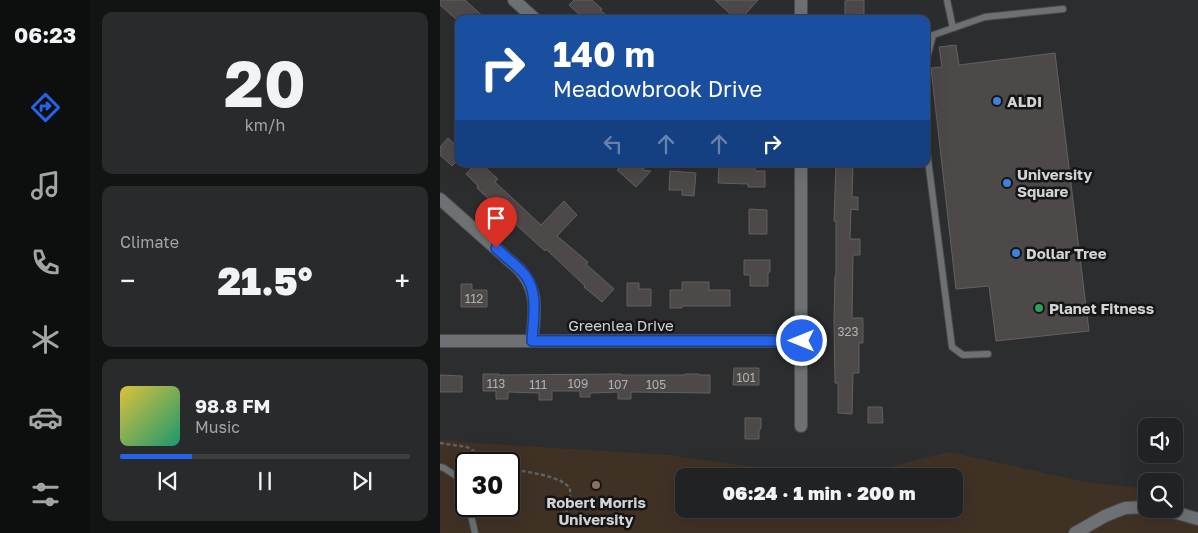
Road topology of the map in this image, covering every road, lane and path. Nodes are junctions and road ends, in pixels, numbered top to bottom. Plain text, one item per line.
1 (514, 0) edge
2 (801, 0) edge
3 (947, 0) edge
4 (1063, 9) dead end
5 (530, 15) edge
6 (801, 15) edge
7 (953, 28) junction
8 (930, 47) edge
9 (801, 167) edge
10 (929, 167) edge
11 (440, 200) edge
12 (440, 341) edge
13 (532, 341) junction
14 (802, 341) junction
15 (988, 354) dead end
16 (801, 426) dead end
17 (440, 443) edge
18 (475, 452) edge
19 (440, 467) edge
20 (520, 471) edge
21 (455, 475) edge
22 (1138, 507) edge
23 (1183, 515) edge
24 (471, 517) edge
25 (574, 518) dead end
26 (1198, 519) edge
27 (475, 533) edge
28 (1075, 533) edge

1 - 5 street
2 - 6 street
3 - 7 lane
4 - 7 lane
7 - 8 lane
9 - 14 street
10 - 15 lane
11 - 13 street
12 - 13 street, Greenlea Drive
13 - 14 street, Greenlea Drive
14 - 16 street
17 - 18 path
19 - 21 lane
20 - 25 path
22 - 28 street
23 - 26 street
24 - 27 lane

